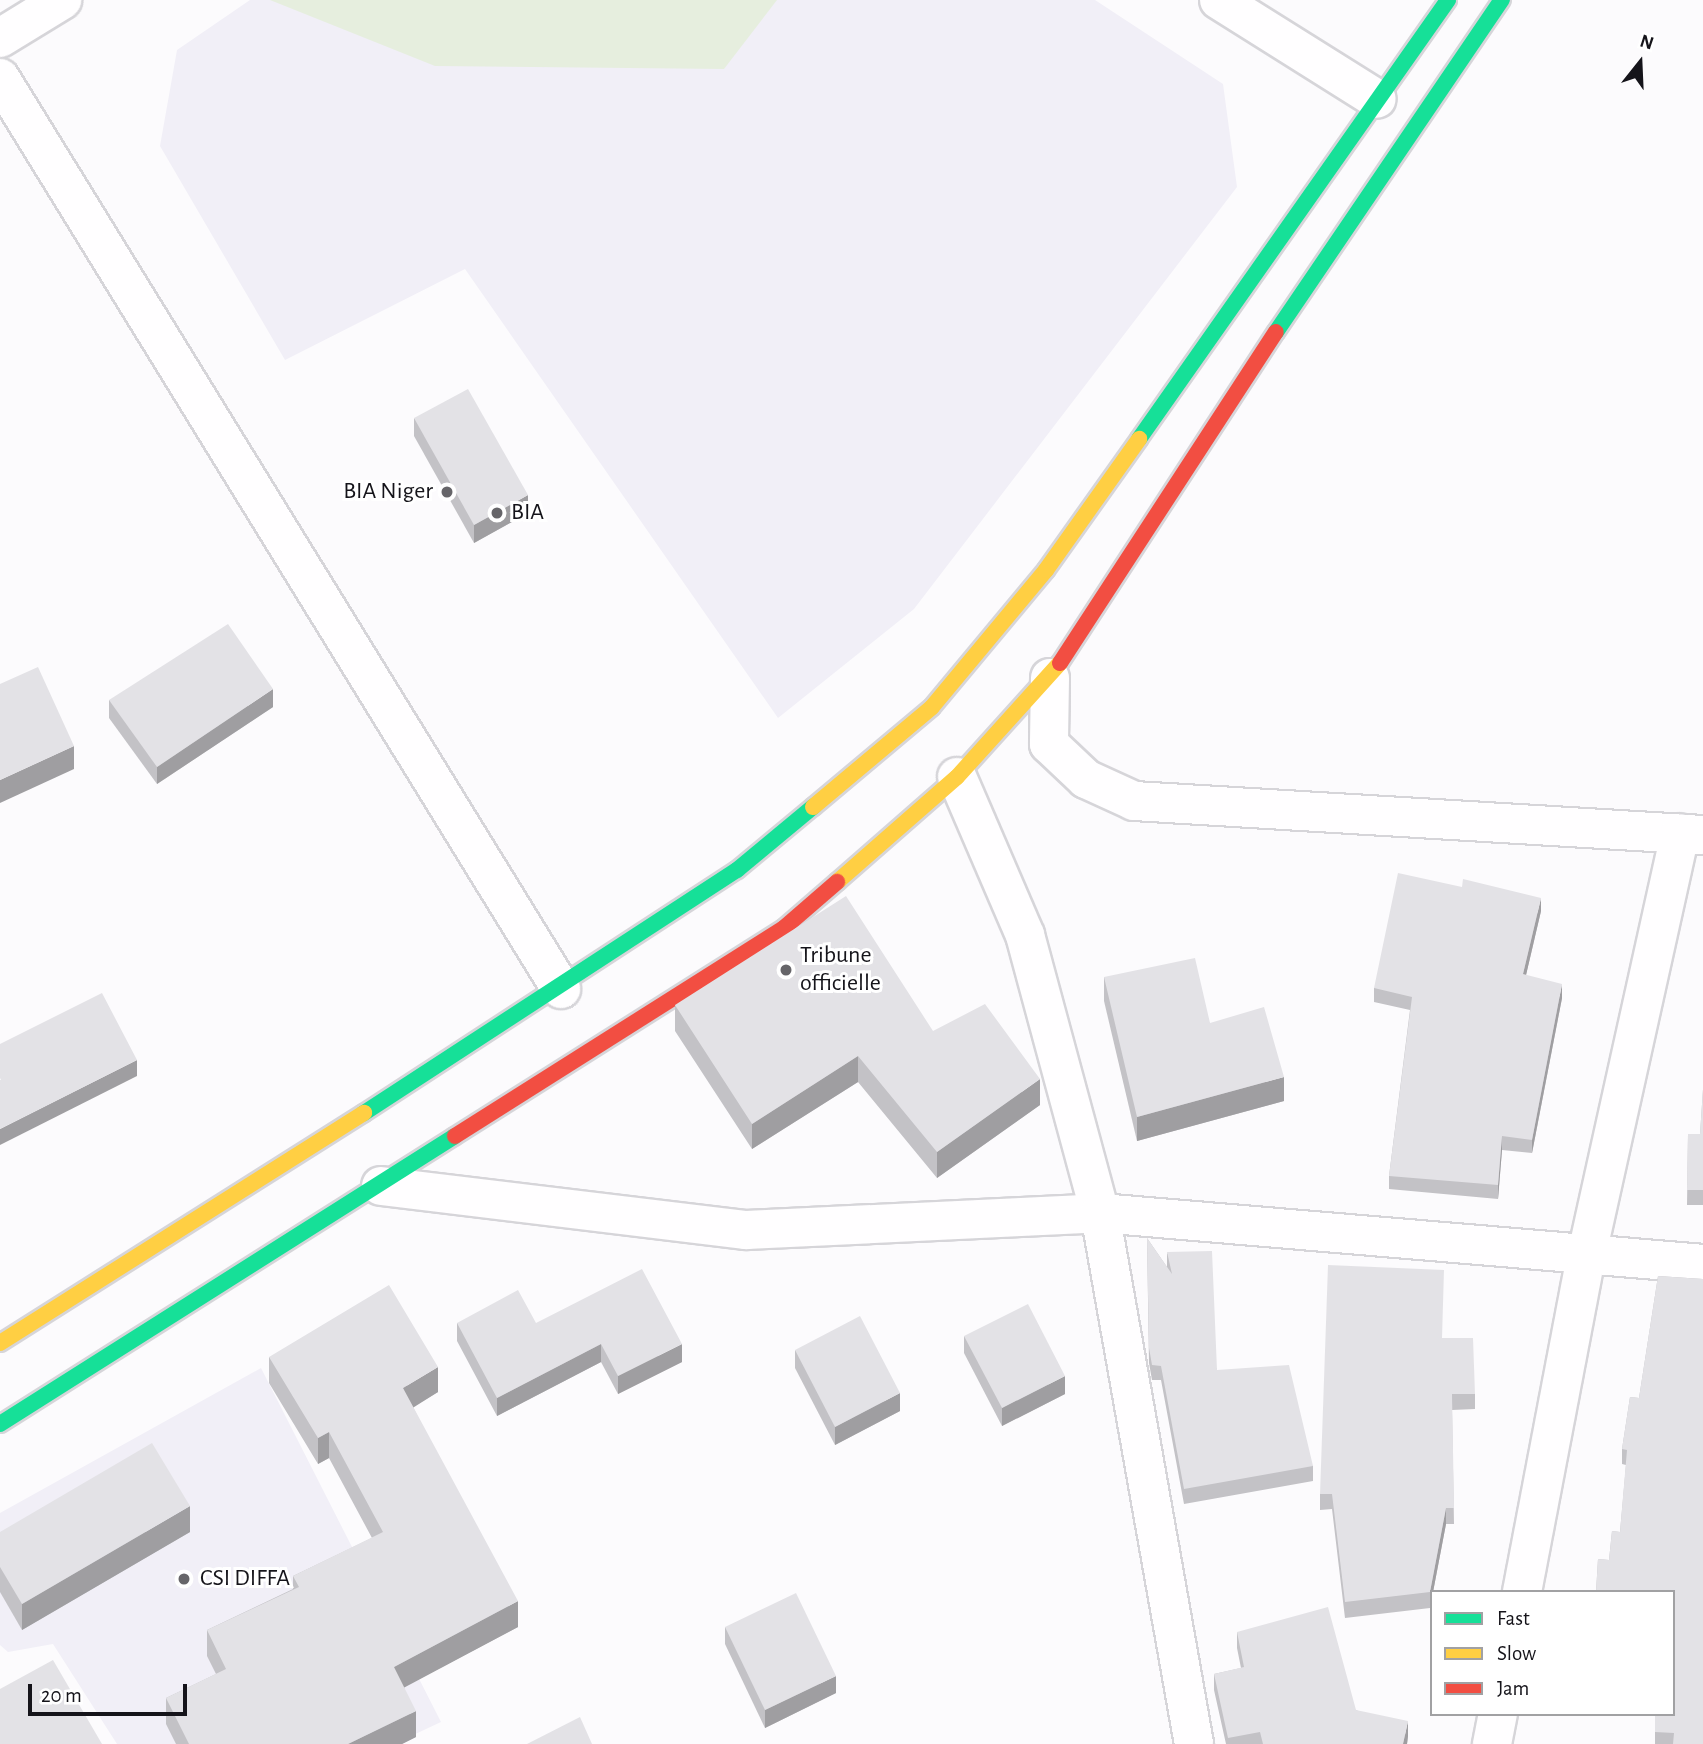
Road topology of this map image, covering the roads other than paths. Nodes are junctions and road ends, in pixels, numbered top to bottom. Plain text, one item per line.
1 (62, 0) edge
2 (1219, 0) edge
3 (1448, 0) edge
4 (1502, 0) edge
5 (0, 38) edge
6 (0, 78) edge
7 (1377, 99) junction
8 (1050, 678) junction
9 (957, 777) junction
10 (1692, 834) edge
11 (562, 989) junction
12 (381, 1186) junction
13 (1100, 1213) junction
14 (1586, 1258) junction
15 (1703, 1264) edge
16 (0, 1343) edge
17 (0, 1424) edge
18 (1521, 1590) edge
19 (1498, 1716) edge
20 (1194, 1744) edge
21 (1492, 1744) edge

1 - 5 street
2 - 7 street
3 - 7 highway
4 - 8 highway
6 - 11 street
7 - 11 highway
8 - 9 highway
8 - 10 street
9 - 12 highway
9 - 13 street
10 - 14 street
11 - 16 highway
12 - 13 street
12 - 17 highway
13 - 14 street
13 - 20 street
14 - 15 street
14 - 18 street
19 - 21 street

